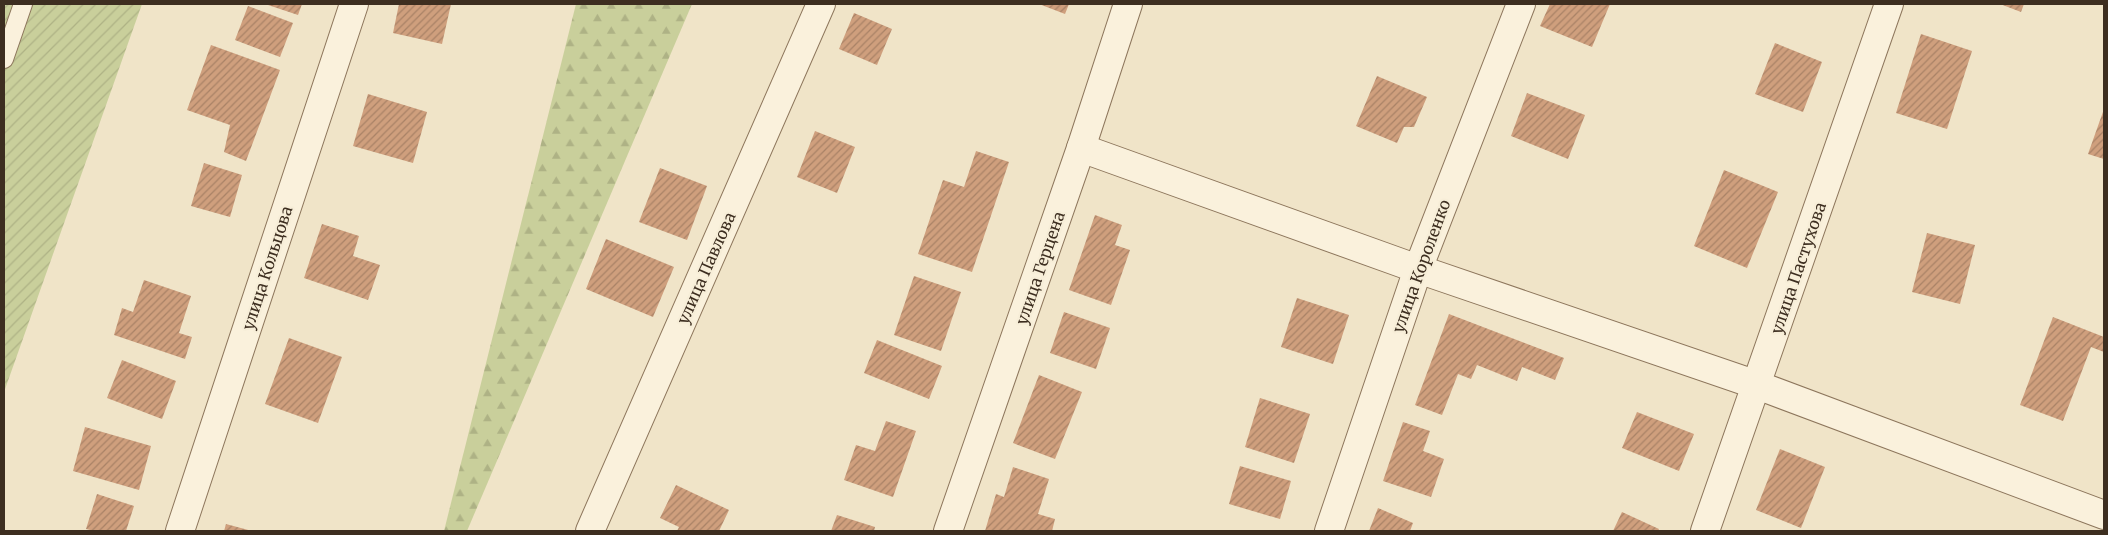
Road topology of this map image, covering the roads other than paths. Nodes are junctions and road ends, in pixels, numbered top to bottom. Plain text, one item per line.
1 (23, 4) edge
2 (354, 4) edge
3 (821, 4) edge
4 (1128, 4) edge
5 (1521, 4) edge
6 (1889, 4) edge
7 (4, 59) edge
8 (1082, 148) junction
9 (1418, 269) junction
10 (1757, 385) junction
11 (2100, 516) edge
12 (180, 531) edge
13 (590, 531) edge
14 (948, 531) edge
15 (1329, 531) edge
16 (1705, 531) edge

1 - 7 lane
2 - 12 street, улица Кольцова
3 - 13 street, улица Павлова
4 - 8 street, улица Герцена
5 - 9 street, улица Короленко
6 - 10 street, улица Пастухова
8 - 9 street
8 - 14 street, улица Герцена
9 - 10 street
9 - 15 street, улица Короленко
10 - 11 street
10 - 16 street, улица Пастухова

